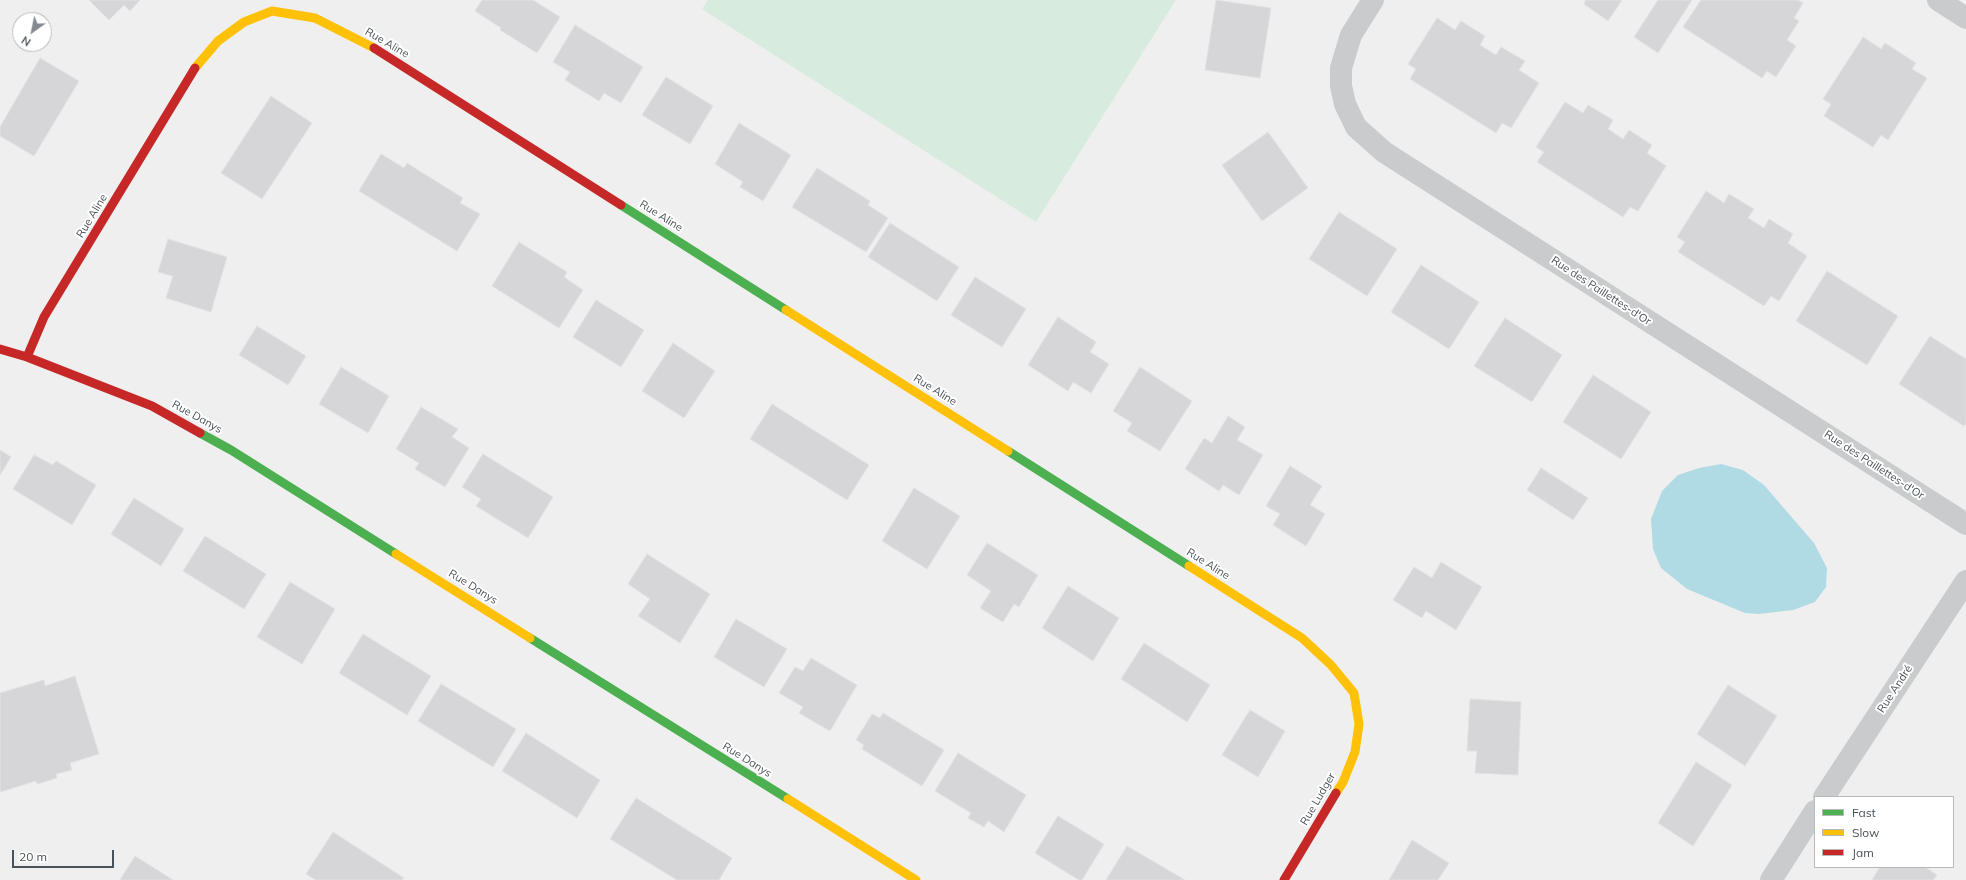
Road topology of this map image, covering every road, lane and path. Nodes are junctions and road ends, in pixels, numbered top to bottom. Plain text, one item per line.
1 (1373, 0) edge
2 (1938, 0) edge
3 (1966, 18) edge
4 (0, 349) edge
5 (27, 357) junction
6 (1966, 524) edge
7 (1966, 581) edge
8 (1359, 724) joint
9 (1825, 796) edge
10 (1814, 813) edge
11 (916, 880) edge
12 (1284, 880) edge
13 (1771, 880) edge

1 - 6 street, Rue des Paillettes-d'Or
2 - 3 street
4 - 5 street, Rue Danys
5 - 8 street, Rue Aline
5 - 11 street, Rue Danys
7 - 9 street, Rue André
8 - 12 street, Rue Ludger
10 - 13 street

